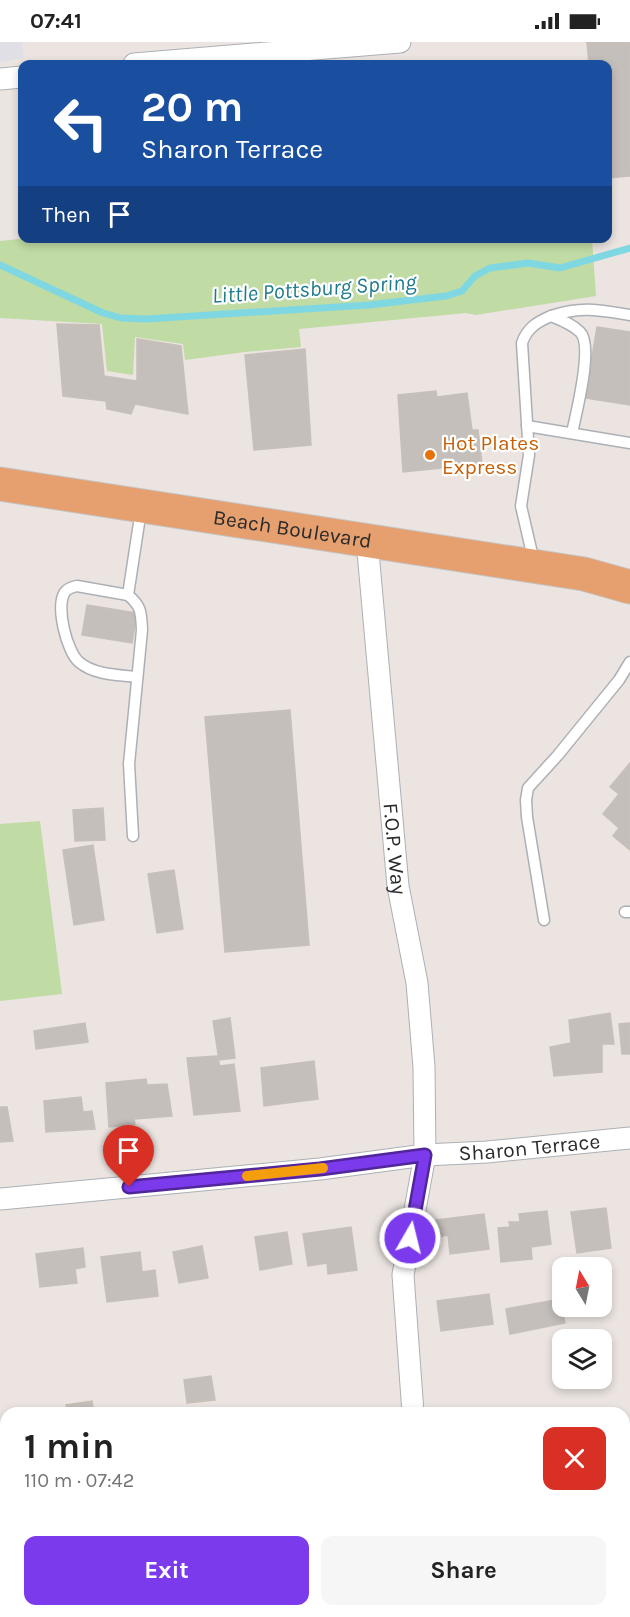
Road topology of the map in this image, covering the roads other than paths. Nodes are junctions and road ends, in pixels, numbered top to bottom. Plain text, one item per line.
1 (400, 42) edge
2 (182, 60) edge
3 (18, 77) edge
4 (0, 79) edge
5 (630, 315) edge
6 (551, 316) junction
7 (527, 426) junction
8 (572, 433) junction
9 (630, 443) edge
10 (0, 484) edge
11 (142, 506) junction
12 (367, 541) junction
13 (535, 567) junction
14 (584, 574) junction
15 (630, 574) edge
16 (630, 587) edge
17 (128, 595) junction
18 (630, 663) edge
19 (137, 677) junction
20 (133, 836) dead end
21 (544, 920) dead end
22 (630, 1138) edge
23 (425, 1155) junction
24 (0, 1198) edge
25 (413, 1407) edge

1 - 2 street
3 - 4 street
5 - 6 lane
6 - 7 lane
6 - 8 lane
7 - 8 lane
7 - 13 lane
8 - 9 lane
10 - 11 highway, Beach Boulevard
11 - 12 highway, Beach Boulevard
11 - 17 lane
12 - 13 highway, Beach Boulevard
12 - 23 street, F.O.P. Way
13 - 14 highway, Beach Boulevard
14 - 15 highway, Beach Boulevard
14 - 16 highway, Beach Boulevard
17 - 19 lane
17 - 19 lane
18 - 21 lane
19 - 20 lane
22 - 23 street, Sharon Terrace
23 - 24 street, Sharon Terrace
23 - 25 street, F.O.P. Way

